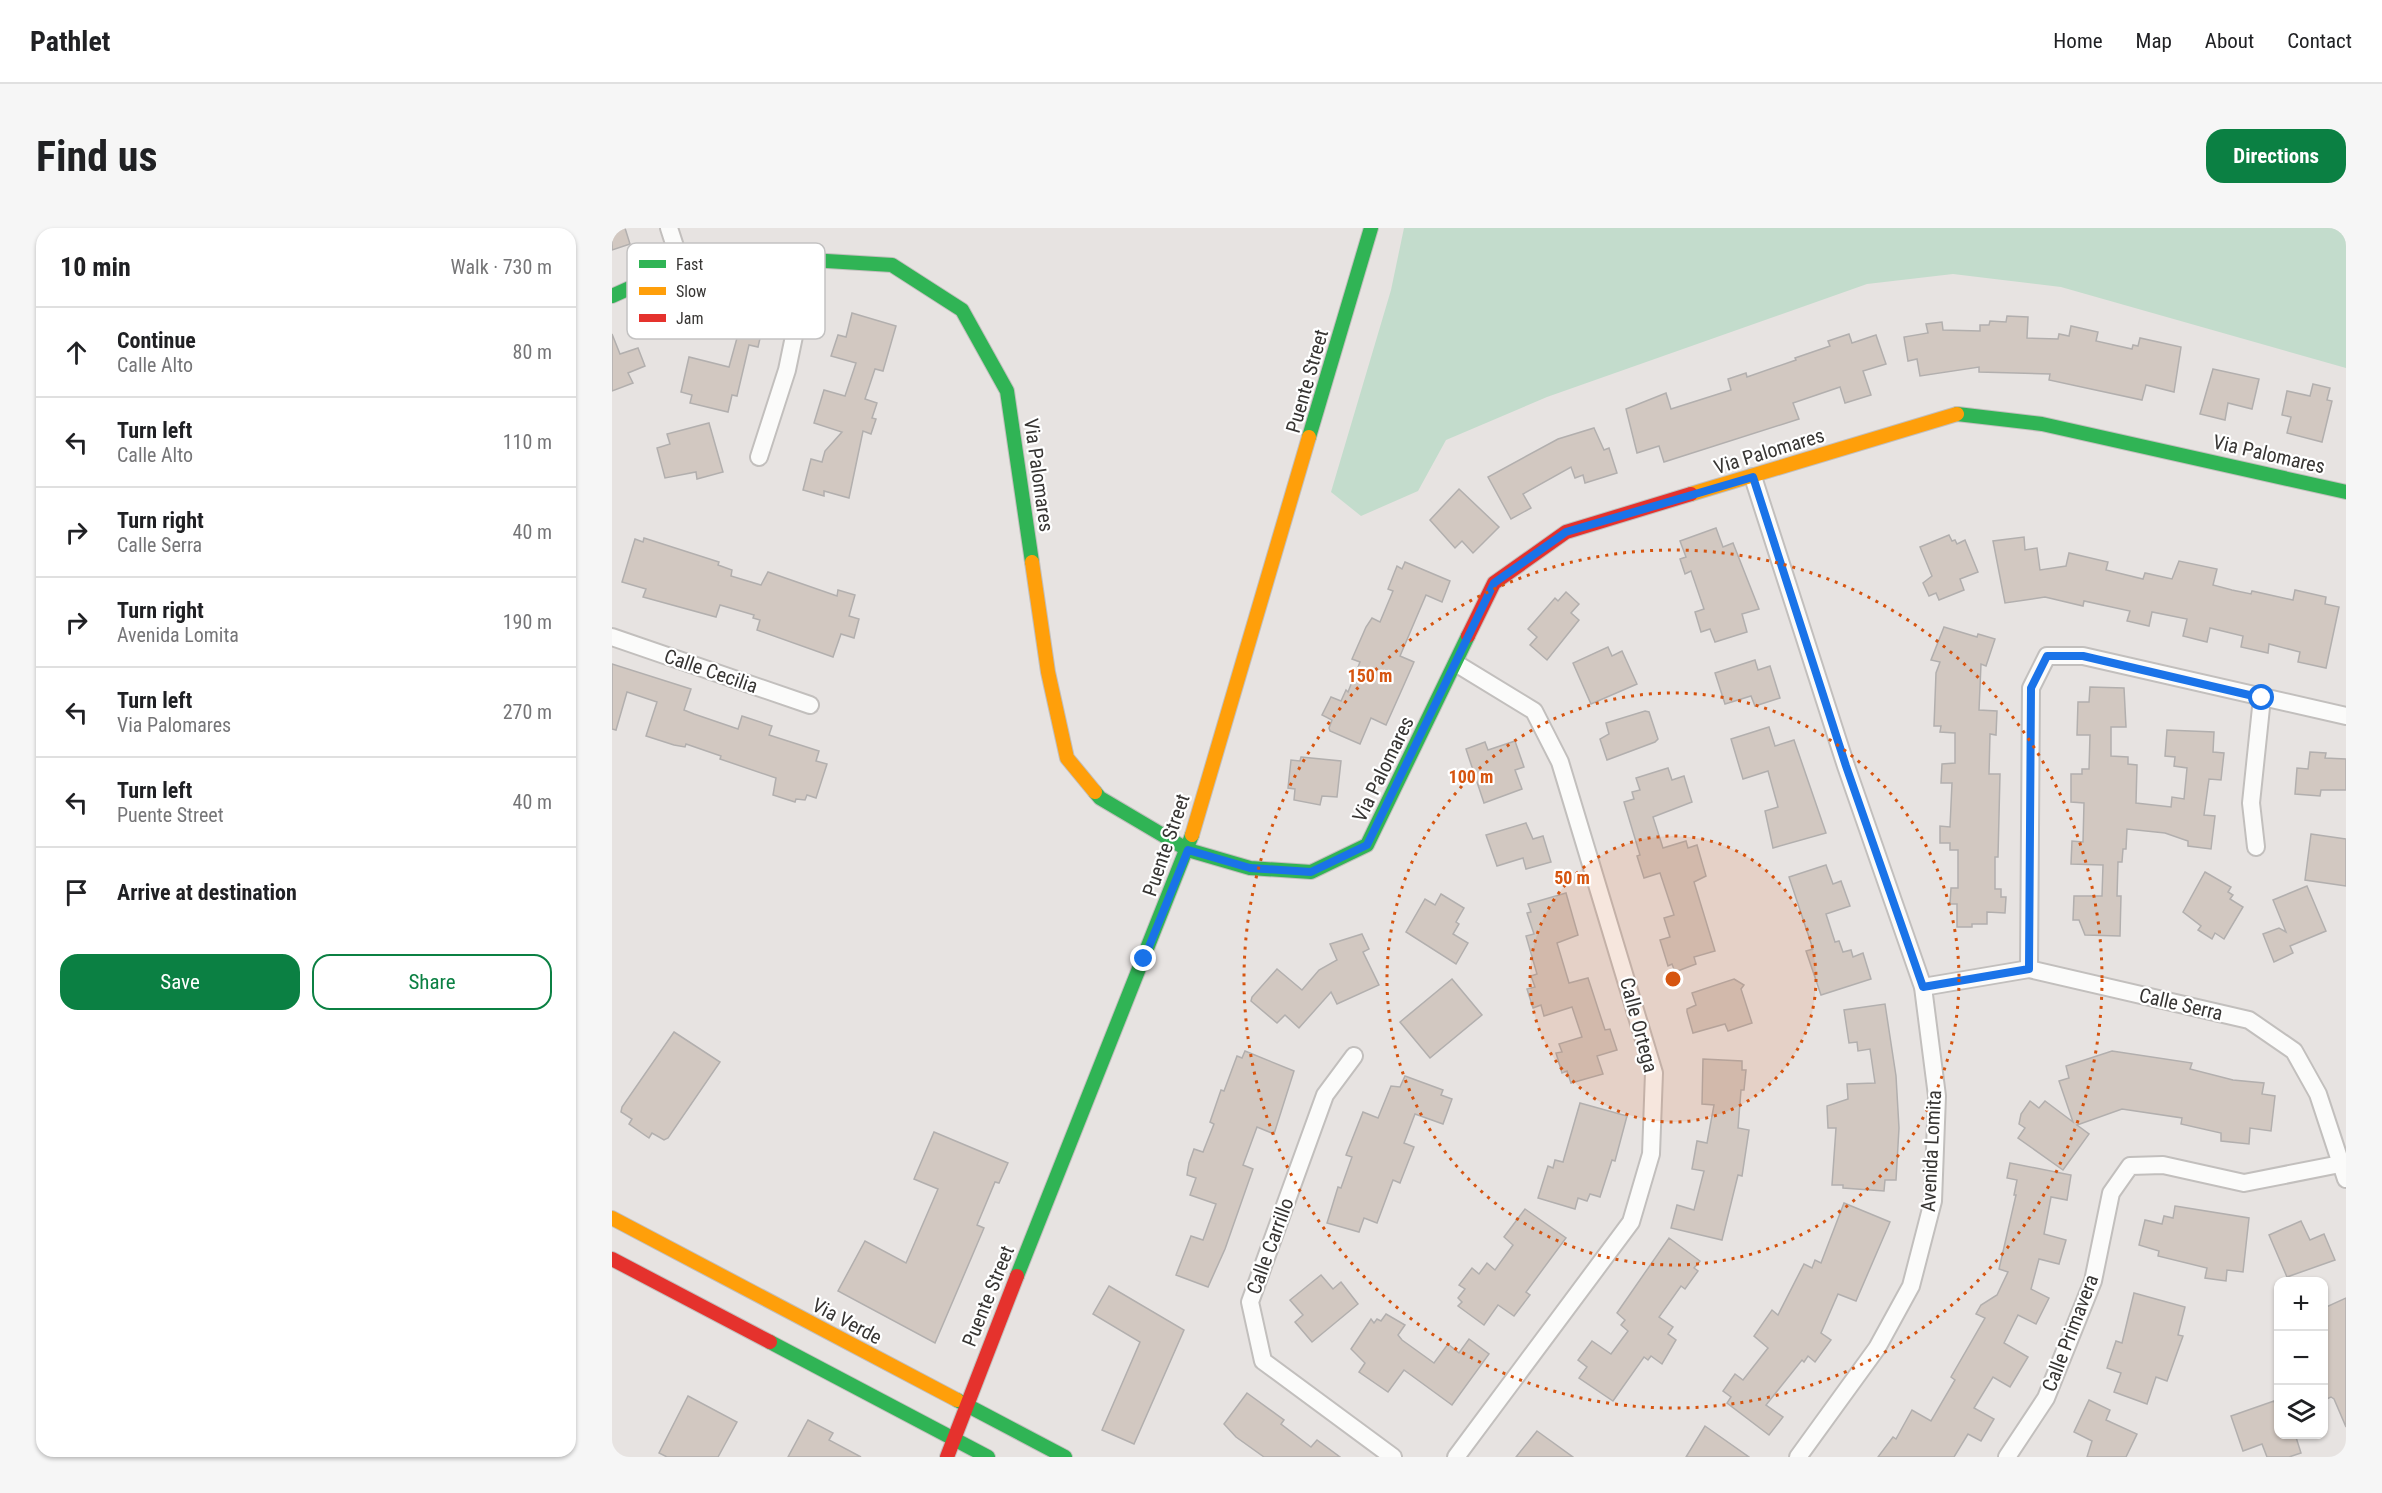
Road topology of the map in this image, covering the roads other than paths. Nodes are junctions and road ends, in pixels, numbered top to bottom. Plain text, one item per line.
1 (669, 228) edge
2 (1371, 228) edge
3 (674, 243) edge
4 (825, 260) edge
5 (627, 289) edge
6 (612, 296) edge
7 (793, 339) edge
8 (759, 457) dead end
9 (1753, 477) junction
10 (2346, 492) edge
11 (612, 637) edge
12 (1457, 664) junction
13 (2262, 698) junction
14 (810, 705) dead end
15 (2346, 716) edge
16 (2256, 847) dead end
17 (1188, 850) junction
18 (2029, 969) junction
19 (1923, 987) junction
20 (1354, 1056) dead end
21 (2343, 1172) edge
22 (612, 1218) edge
23 (612, 1259) edge
24 (965, 1406) junction
25 (954, 1438) junction
26 (947, 1457) edge
27 (988, 1457) edge
28 (1065, 1457) edge
29 (1394, 1457) edge
30 (1456, 1457) edge
31 (1798, 1457) edge
32 (2007, 1457) edge

1 - 3 street
2 - 17 street, Puente Street
4 - 17 street, Via Palomares
5 - 6 street, Via Palomares
7 - 8 street
9 - 10 street, Via Palomares
9 - 12 street, Via Palomares
9 - 19 street, Avenida Lomita
11 - 14 street, Calle Cecilia
12 - 17 street, Via Palomares
12 - 30 street, Calle Ortega
13 - 15 street
13 - 16 street
13 - 18 street
17 - 24 street, Puente Street
18 - 19 street, Calle Serra
18 - 21 street, Calle Serra
19 - 31 street, Avenida Lomita
20 - 29 street, Calle Carrillo
21 - 32 street, Calle Primavera
22 - 24 street, Via Verde
23 - 25 street
24 - 25 street, Puente Street
24 - 28 street, Via Verde
25 - 26 street, Puente Street
25 - 27 street

